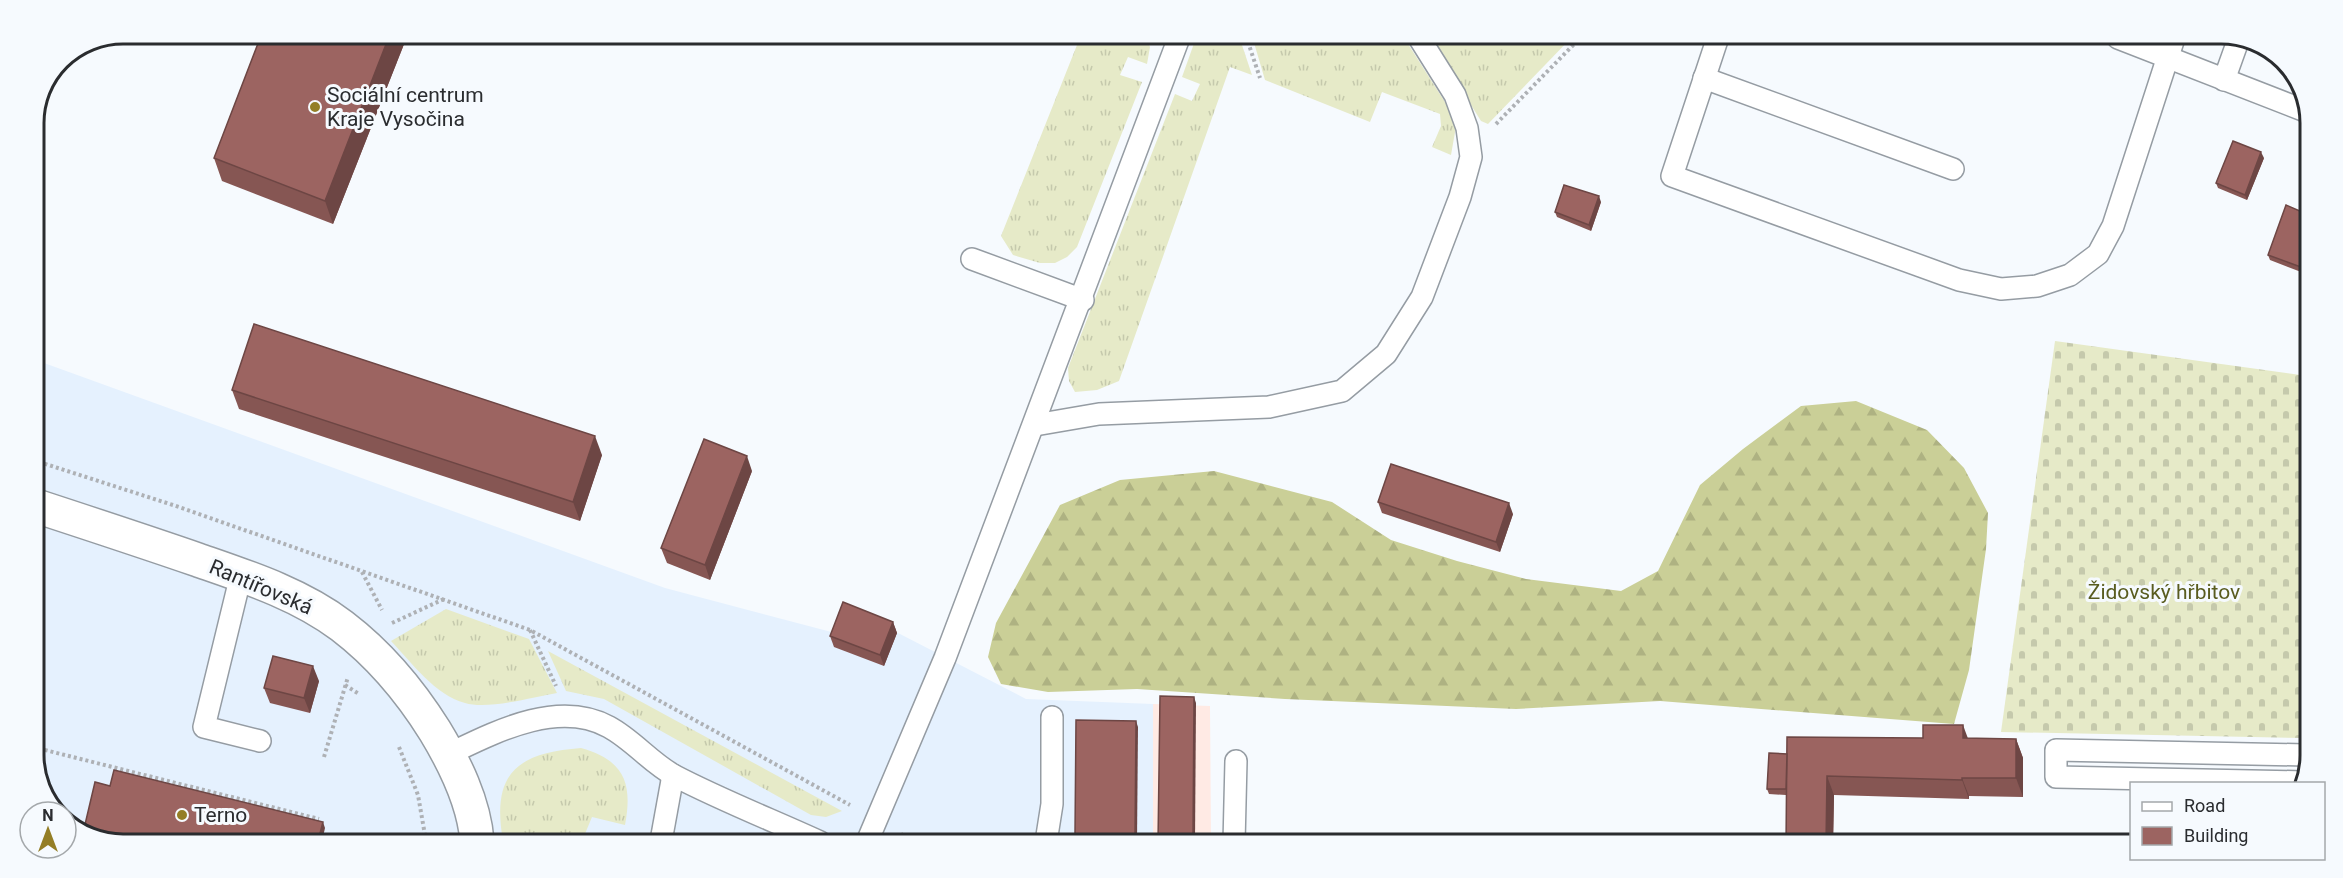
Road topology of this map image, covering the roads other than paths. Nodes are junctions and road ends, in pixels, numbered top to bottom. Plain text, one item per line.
1 (1177, 44) edge
2 (1423, 44) edge
3 (1716, 44) edge
4 (2149, 44) edge
5 (2236, 45) edge
6 (2170, 48) edge
7 (1704, 78) junction
8 (2223, 80) junction
9 (2298, 108) edge
10 (1953, 169) dead end
11 (972, 259) dead end
12 (1083, 300) junction
13 (1035, 425) junction
14 (44, 509) edge
15 (241, 575) junction
16 (1052, 717) dead end
17 (260, 741) dead end
18 (448, 754) junction
19 (2300, 755) edge
20 (1236, 761) dead end
21 (673, 775) junction
22 (2295, 782) edge
23 (476, 834) edge
24 (662, 834) edge
25 (802, 834) edge
26 (871, 834) edge
27 (1047, 834) edge
28 (1234, 834) edge

1 - 12 lane
2 - 13 lane
3 - 7 lane
4 - 6 lane
5 - 8 lane
6 - 7 lane
6 - 8 lane
7 - 10 lane
8 - 9 lane
11 - 12 lane
12 - 13 lane
13 - 26 lane
14 - 15 street, Rantířovská
15 - 17 lane
15 - 18 street, Rantířovská
16 - 27 lane
18 - 21 lane
18 - 23 street, Rantířovská
19 - 22 lane
20 - 28 lane
21 - 24 lane
21 - 25 lane

